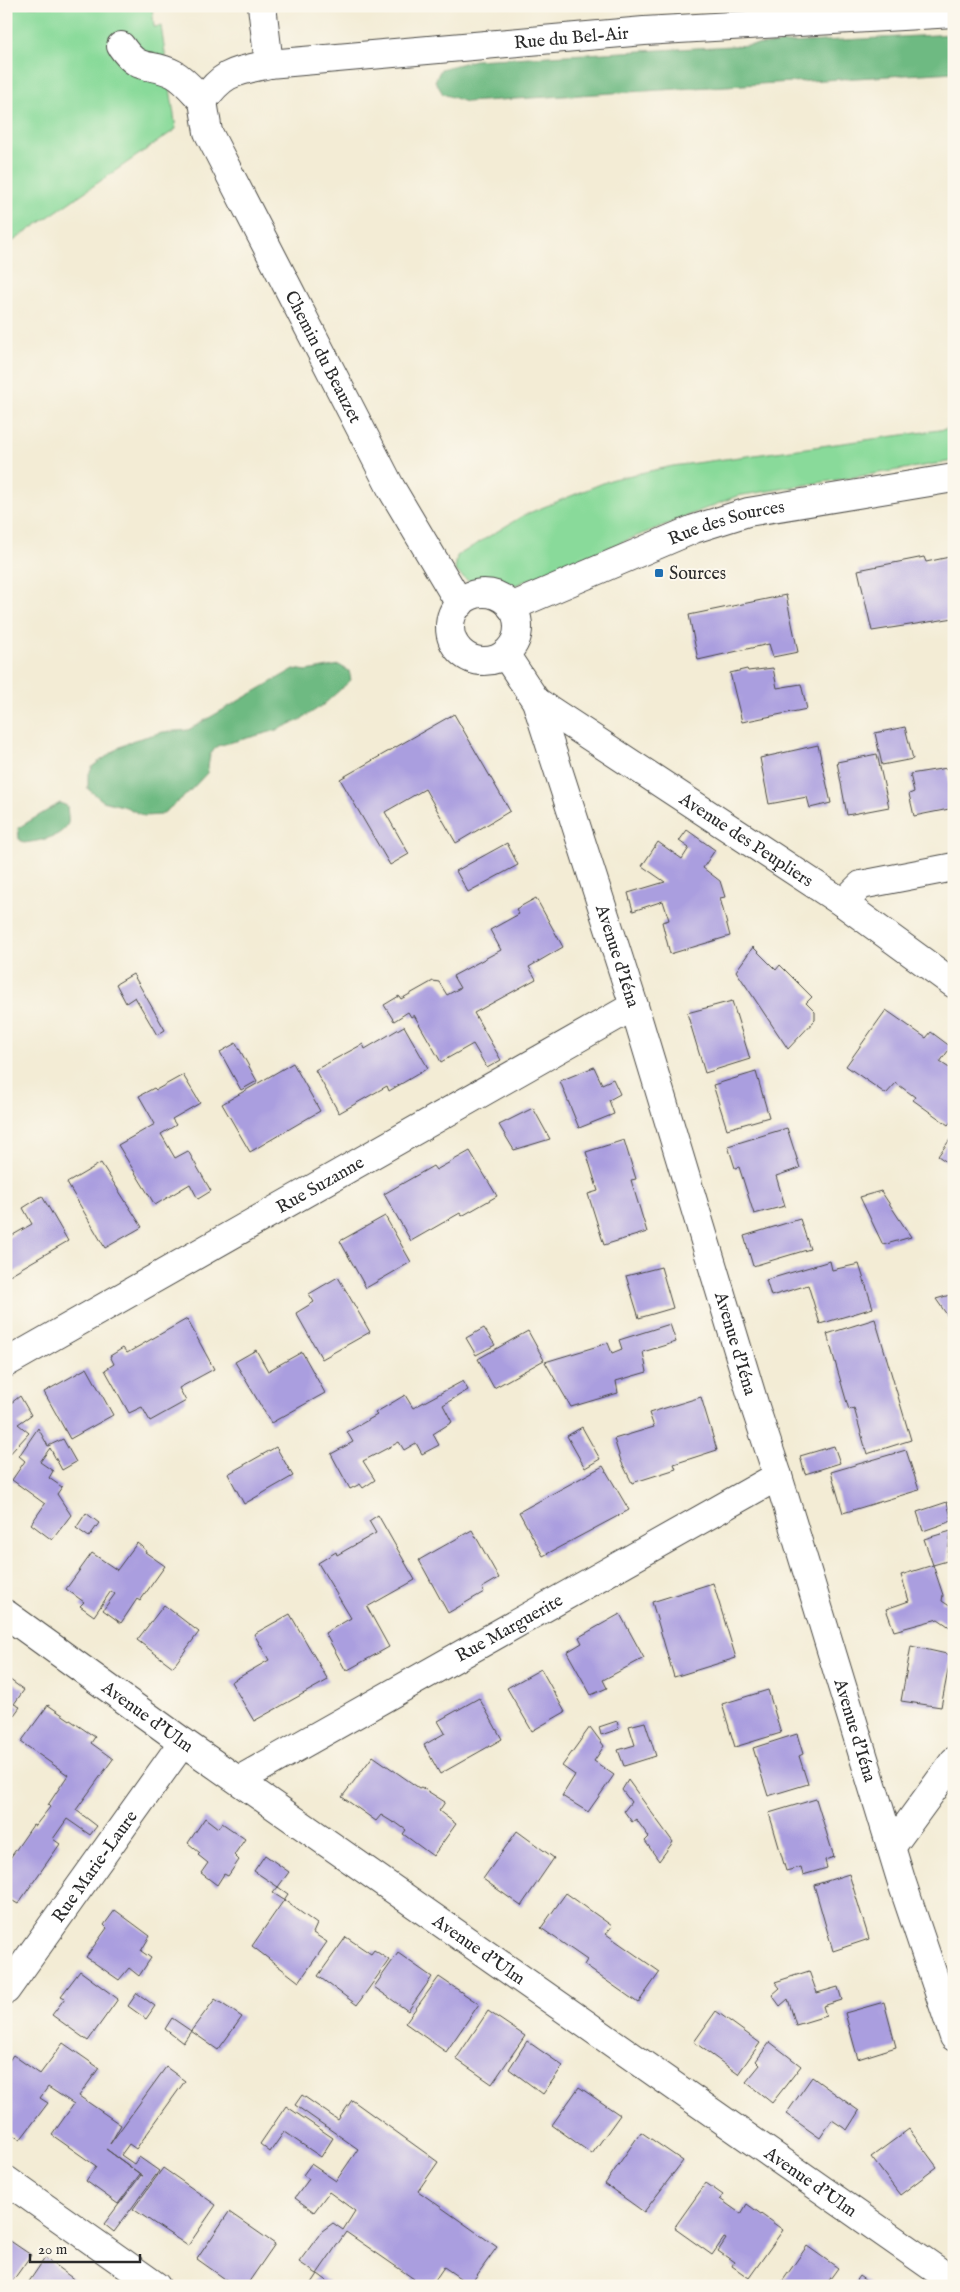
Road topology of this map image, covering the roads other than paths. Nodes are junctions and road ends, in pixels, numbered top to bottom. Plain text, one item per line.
1 (262, 6) edge
2 (954, 13) edge
3 (121, 46) dead end
4 (269, 64) junction
5 (203, 101) junction
6 (954, 478) edge
7 (460, 604) junction
8 (512, 608) junction
9 (505, 654) junction
10 (536, 701) junction
11 (954, 867) edge
12 (843, 903) junction
13 (954, 984) edge
14 (634, 1006) junction
15 (6, 1363) edge
16 (778, 1476) junction
17 (6, 1614) edge
18 (183, 1742) junction
19 (954, 1761) edge
20 (243, 1783) junction
21 (892, 1846) junction
22 (6, 1990) edge
23 (954, 2037) edge
24 (6, 2180) edge
25 (954, 2282) edge
26 (156, 2286) edge

1 - 4 street
2 - 4 street, Rue du Bel-Air
3 - 5 street
4 - 5 street, Rue du Bel-Air
5 - 7 street, Chemin du Beauzet
6 - 8 street, Rue des Sources
7 - 8 street
7 - 9 street
8 - 9 street
9 - 10 street, Avenue d'Iéna
10 - 12 street, Avenue des Peupliers
10 - 14 street, Avenue d'Iéna
11 - 12 street
12 - 13 street, Avenue des Peupliers
14 - 15 street, Rue Suzanne
14 - 16 street, Avenue d'Iéna
16 - 20 street, Rue Marguerite
16 - 21 street, Avenue d'Iéna
17 - 18 street, Avenue d'Ulm
18 - 20 street, Avenue d'Ulm
18 - 22 street, Rue Marie-Laure
19 - 21 street
20 - 25 street, Avenue d'Ulm
21 - 23 street, Avenue d'Iéna
24 - 26 street

